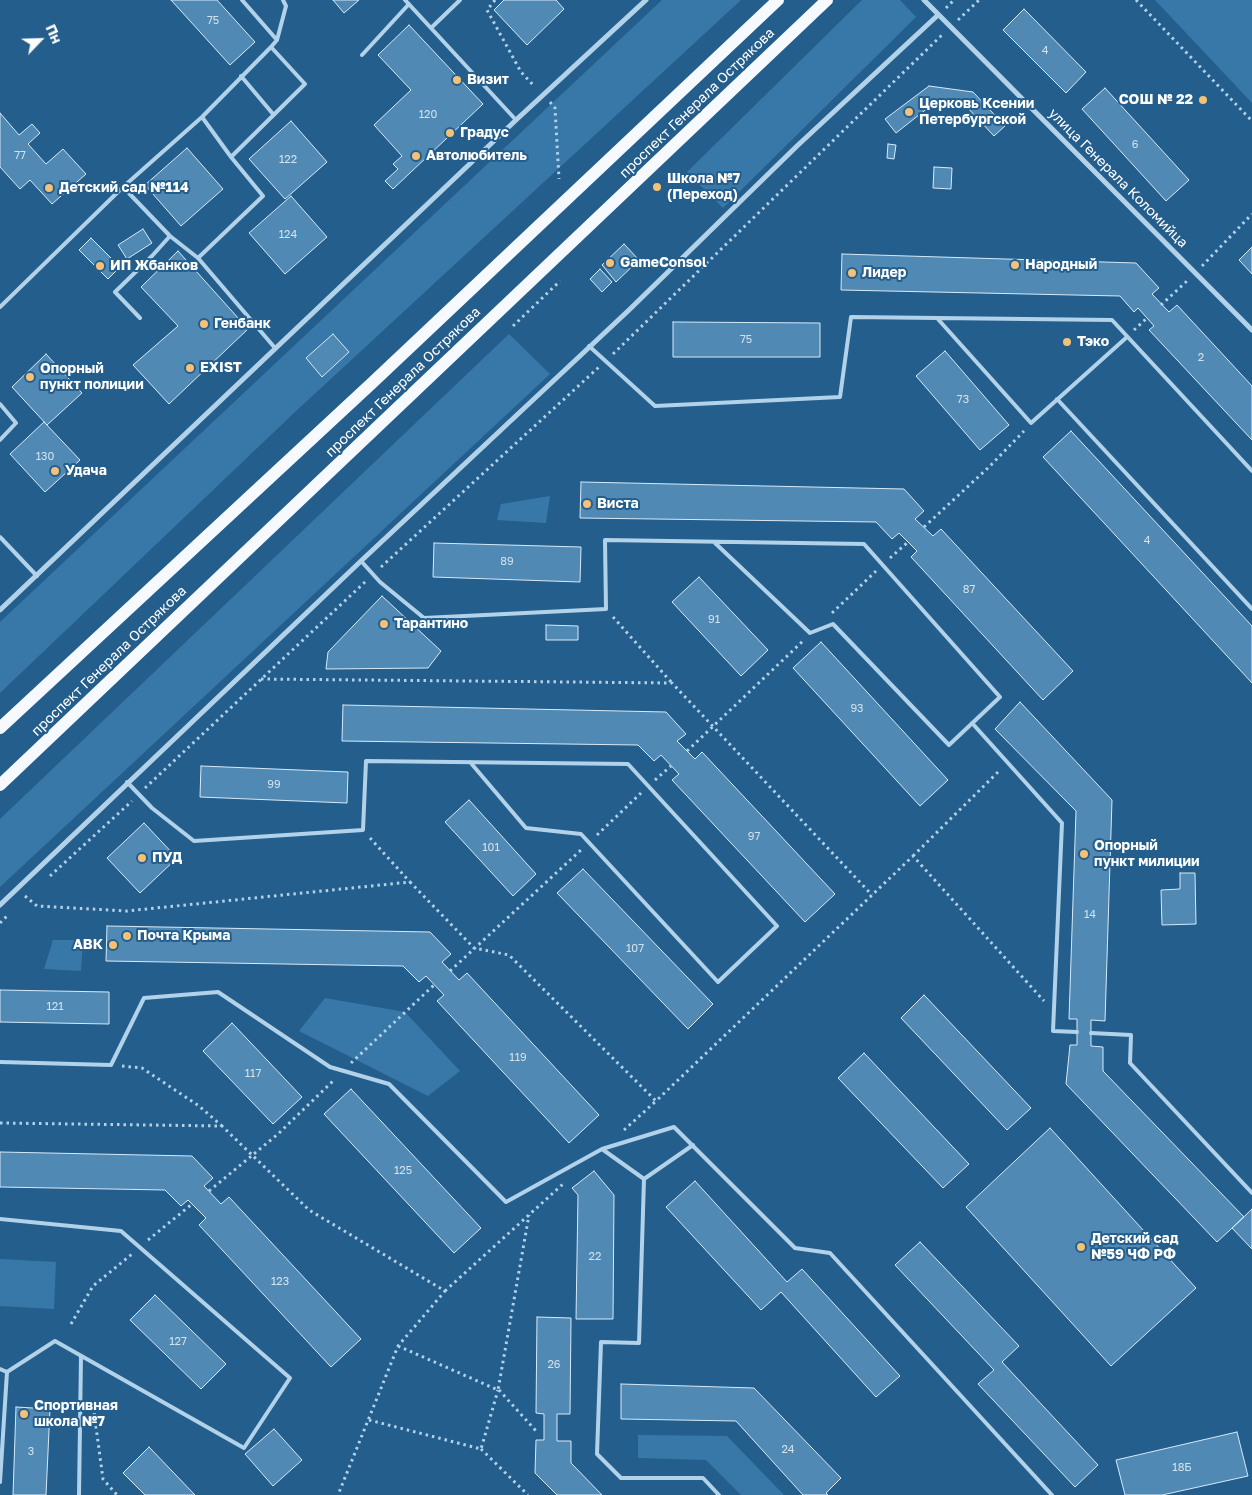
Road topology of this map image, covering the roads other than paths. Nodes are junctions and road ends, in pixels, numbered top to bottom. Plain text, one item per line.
1 (242, 0) edge
2 (283, 0) edge
3 (405, 0) edge
4 (460, 0) edge
5 (646, 0) edge
6 (778, 0) edge
7 (827, 0) edge
8 (924, 0) edge
9 (409, 4) junction
10 (938, 15) junction
11 (431, 28) junction
12 (277, 40) junction
13 (271, 47) junction
14 (362, 55) dead end
15 (241, 76) junction
16 (273, 114) junction
17 (202, 117) junction
18 (516, 120) junction
19 (231, 157) junction
20 (123, 187) junction
21 (170, 236) junction
22 (198, 258) junction
23 (0, 307) edge
24 (140, 318) dead end
25 (937, 318) junction
26 (1252, 330) edge
27 (1127, 337) junction
28 (590, 346) junction
29 (275, 348) junction
30 (1057, 399) junction
31 (0, 404) edge
32 (0, 440) edge
33 (1252, 471) edge
34 (0, 537) edge
35 (714, 542) junction
36 (361, 561) junction
37 (37, 576) junction
38 (1252, 609) edge
39 (0, 610) edge
40 (972, 723) junction
41 (0, 728) edge
42 (470, 762) junction
43 (127, 782) junction
44 (0, 785) edge
45 (0, 904) edge
46 (1077, 1032) dead end
47 (1091, 1033) dead end
48 (0, 1062) edge
49 (693, 1146) junction
50 (602, 1149) junction
51 (644, 1179) junction
52 (1252, 1193) edge
53 (0, 1219) edge
54 (81, 1356) junction
55 (0, 1370) edge
56 (7, 1372) junction
57 (0, 1482) edge
58 (78, 1495) edge
59 (719, 1495) edge
60 (1052, 1495) edge

1 - 12 lane
2 - 12 lane
3 - 9 lane
4 - 11 lane
5 - 18 street
6 - 41 main road, проспект Генерала Острякова
7 - 44 main road, проспект Генерала Острякова
8 - 10 street, улица Генерала Коломийца
9 - 11 lane
9 - 14 lane
10 - 26 street, улица Генерала Коломийца
10 - 28 street
11 - 18 lane
12 - 13 lane
13 - 15 lane
13 - 16 lane
15 - 16 lane
15 - 17 lane
16 - 19 lane
17 - 19 lane
17 - 20 lane
18 - 29 street
19 - 22 lane
20 - 21 lane
20 - 23 lane
21 - 22 lane
21 - 24 lane
22 - 29 lane
25 - 27 lane
25 - 28 lane
25 - 30 lane
27 - 30 lane
27 - 33 lane
28 - 36 street
29 - 37 street
30 - 38 lane
31 - 32 lane
34 - 37 lane
35 - 36 lane
35 - 40 lane
35 - 40 lane
36 - 43 street
37 - 39 street
40 - 46 lane
42 - 42 lane
42 - 43 lane
43 - 45 street
47 - 52 lane
48 - 50 lane
49 - 50 lane
49 - 51 lane
49 - 60 lane
50 - 51 lane
51 - 59 lane
53 - 54 lane
54 - 56 lane
54 - 58 lane
55 - 56 lane
56 - 57 lane

